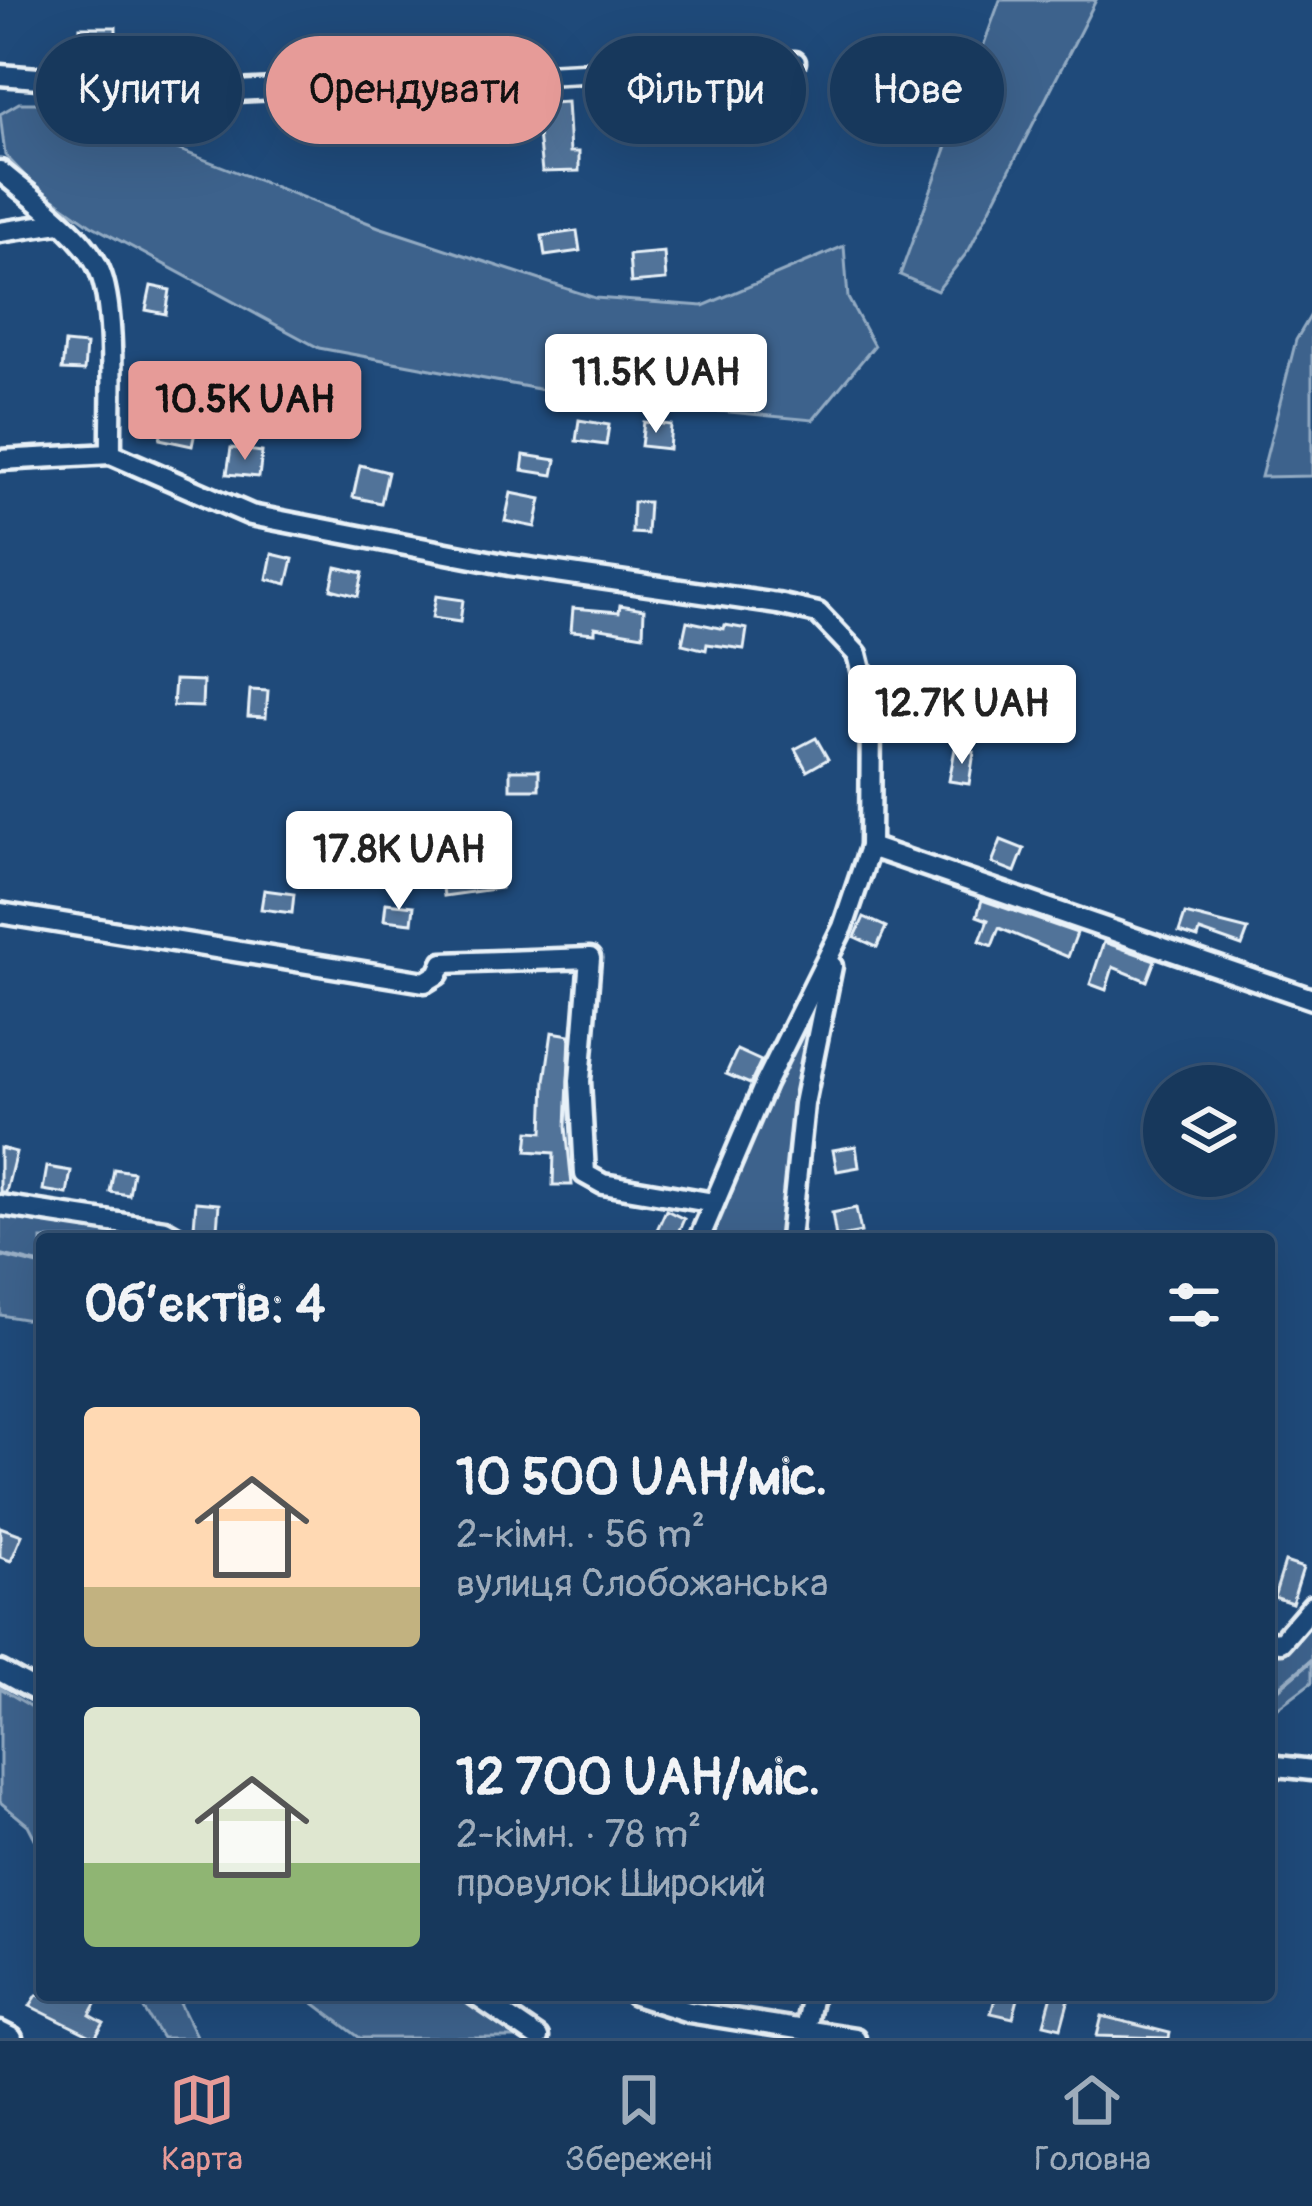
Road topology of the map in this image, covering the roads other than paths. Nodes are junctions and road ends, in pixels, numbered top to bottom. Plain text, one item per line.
1 (585, 73) edge
2 (0, 75) edge
3 (0, 170) edge
4 (59, 223) junction
5 (0, 232) edge
6 (111, 454) junction
7 (0, 460) edge
8 (870, 847) junction
9 (0, 913) edge
10 (839, 936) junction
11 (1312, 999) edge
12 (714, 1203) junction
13 (0, 1205) edge
14 (170, 1233) edge
15 (702, 1233) edge
16 (791, 1233) edge
17 (1312, 1606) edge
18 (1275, 1642) edge
19 (0, 1671) edge
20 (36, 1691) edge
21 (1275, 1767) edge
22 (1312, 1770) edge
23 (484, 2001) edge
24 (654, 2001) edge
25 (811, 2001) edge
26 (805, 2029) junction
27 (0, 2032) edge
28 (12, 2038) edge
29 (538, 2038) edge
30 (855, 2038) edge

1 - 2 street
3 - 4 street
4 - 5 street
4 - 6 street
6 - 7 street
6 - 8 street
8 - 10 street
8 - 11 street
9 - 12 street
10 - 12 street
10 - 16 street
12 - 15 street
13 - 14 street
17 - 18 street
19 - 20 street
21 - 22 street
23 - 29 street
24 - 26 street
25 - 26 street
26 - 30 street
27 - 28 street

